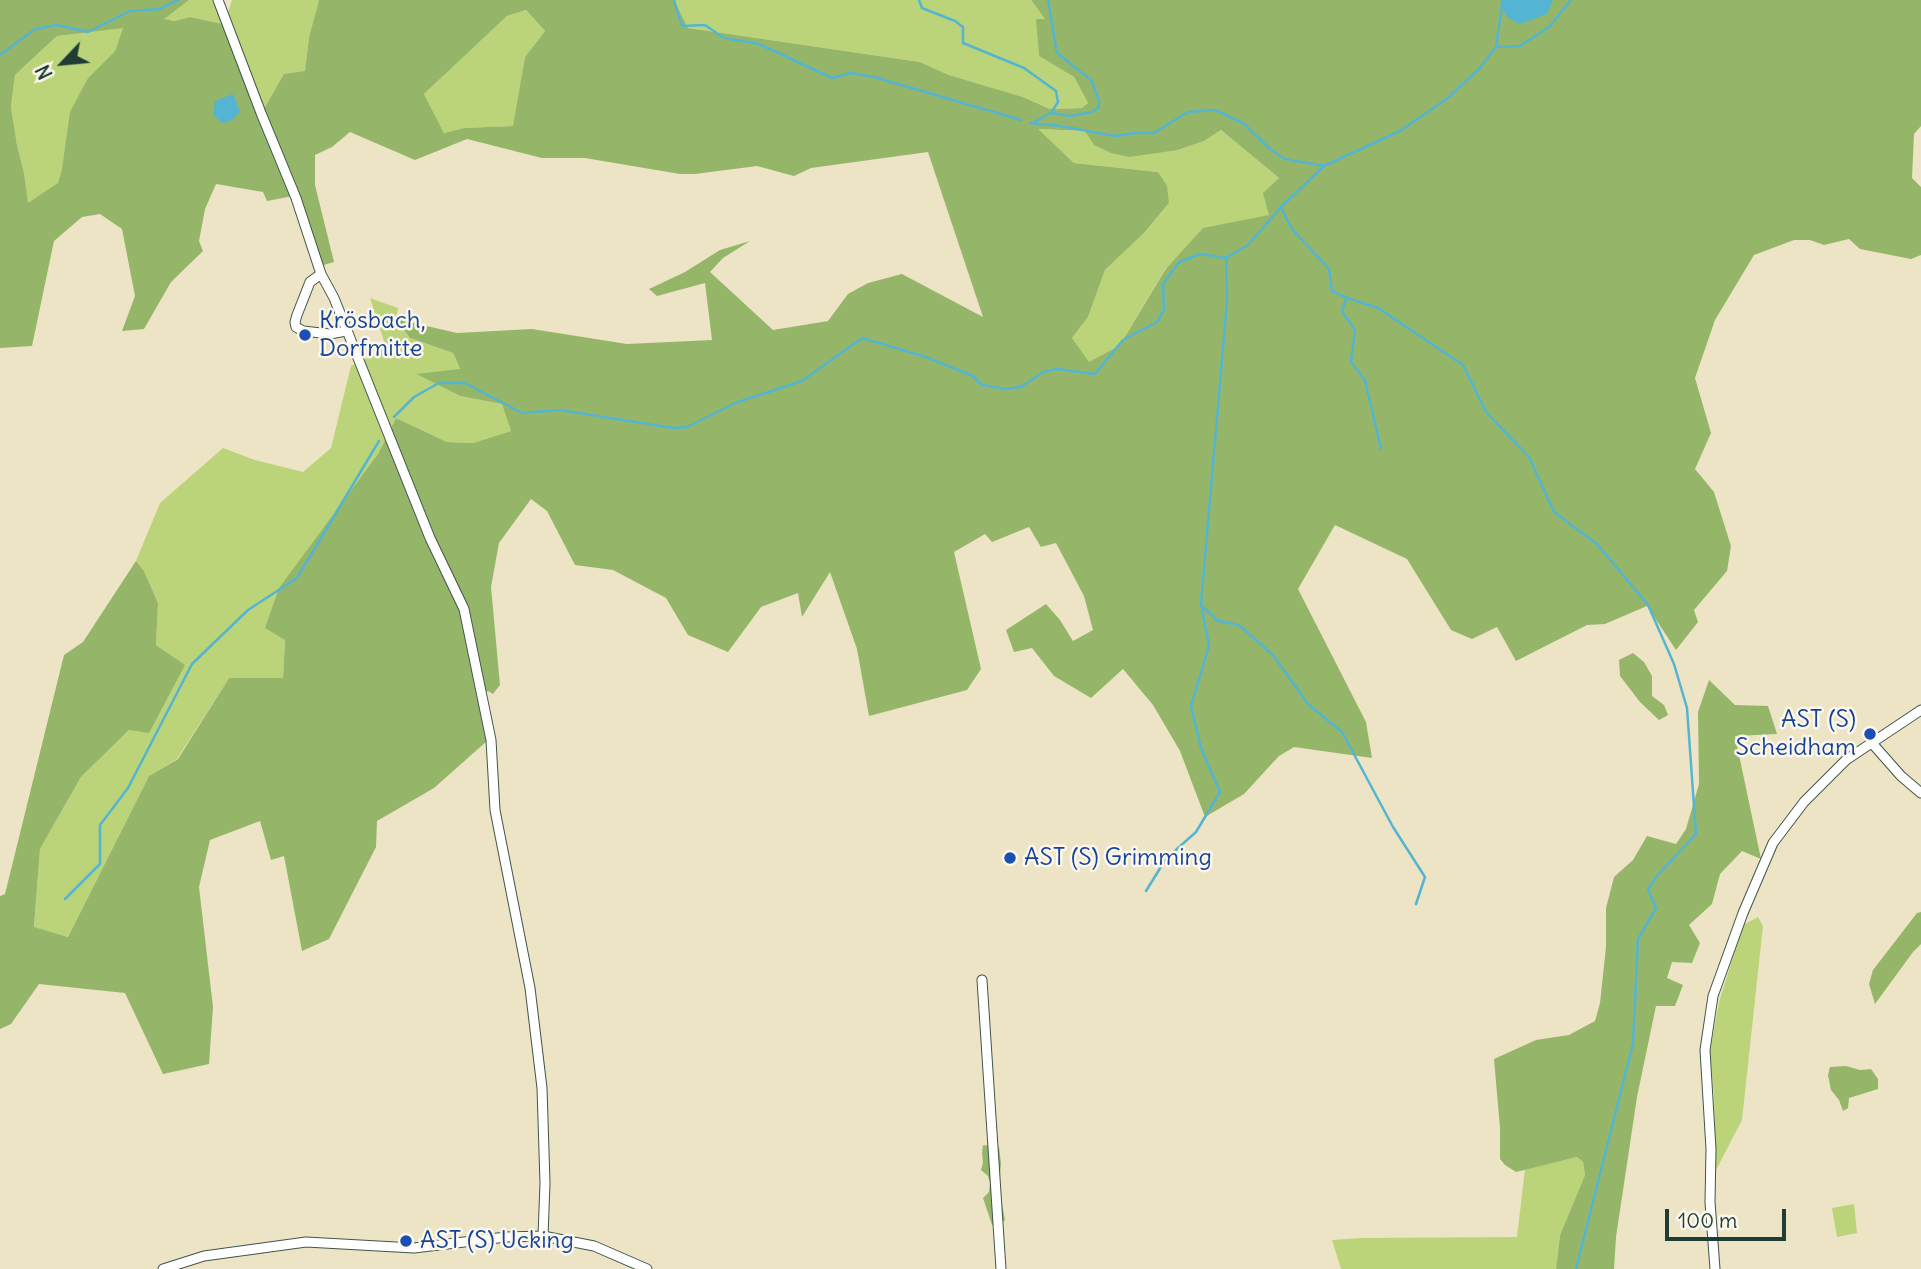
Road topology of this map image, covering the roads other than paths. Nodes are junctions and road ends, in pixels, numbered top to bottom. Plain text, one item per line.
1 (218, 0) edge
2 (321, 274) junction
3 (346, 331) junction
4 (1921, 710) edge
5 (1871, 742) junction
6 (1921, 793) edge
7 (982, 980) dead end
8 (543, 1236) junction
9 (163, 1269) edge
10 (647, 1269) edge
11 (1001, 1269) edge
12 (1715, 1269) edge

1 - 2 street
2 - 3 street
2 - 3 street
3 - 8 street
4 - 5 street
5 - 6 street
5 - 12 street
7 - 11 street
8 - 9 street
8 - 10 street

